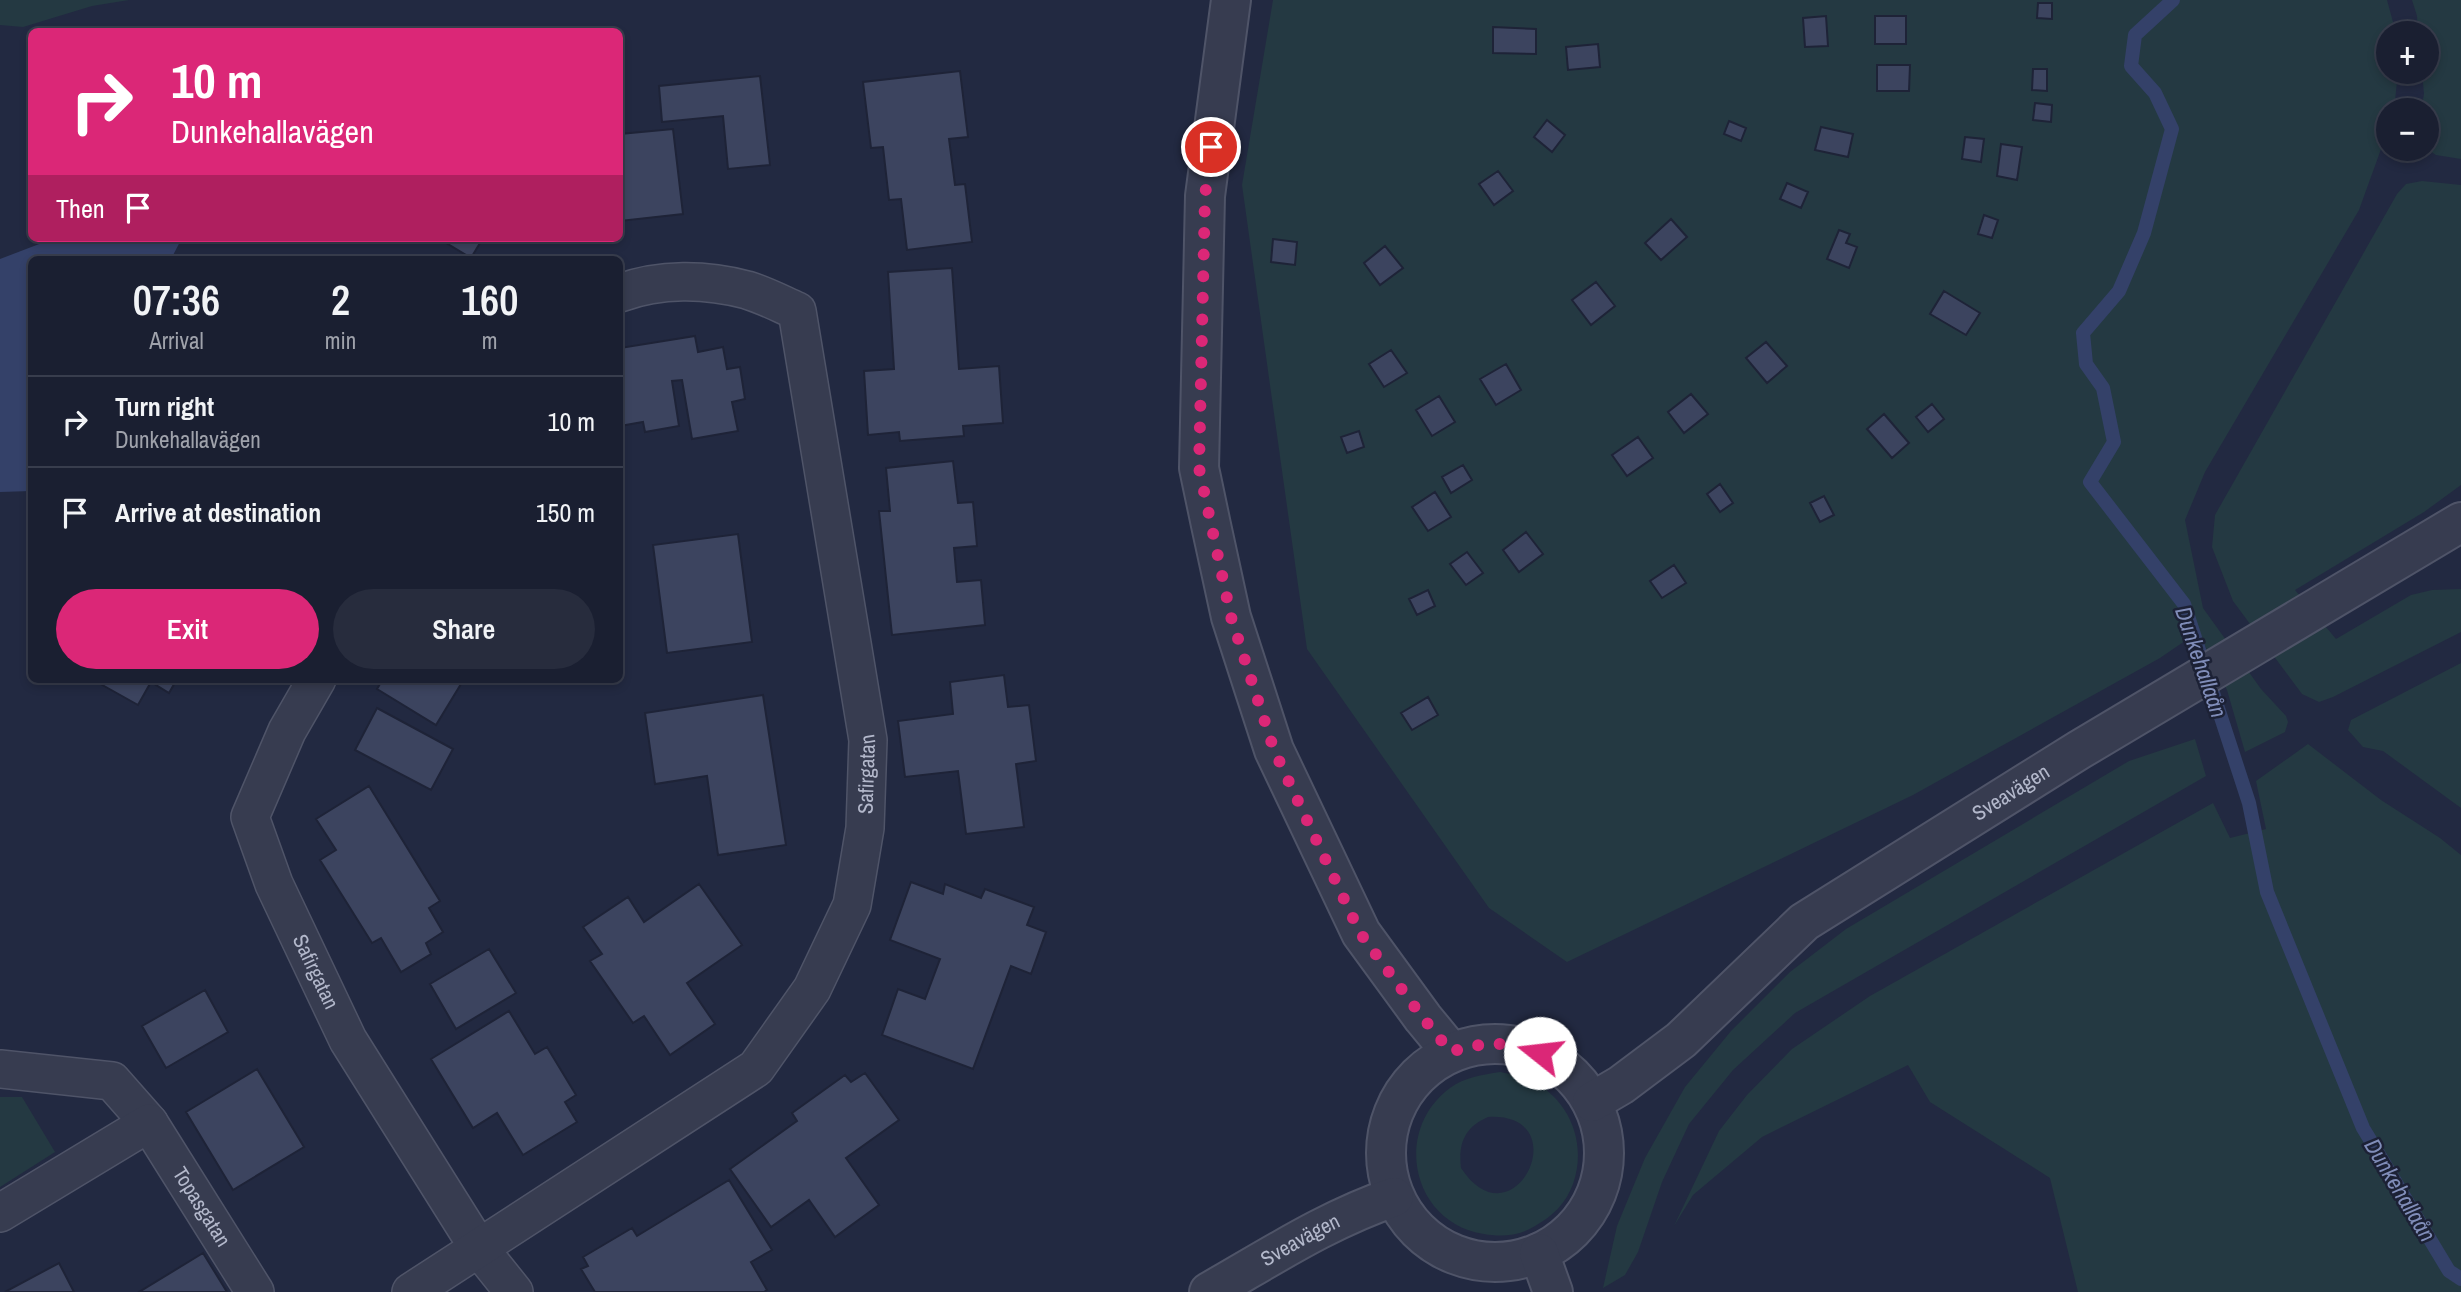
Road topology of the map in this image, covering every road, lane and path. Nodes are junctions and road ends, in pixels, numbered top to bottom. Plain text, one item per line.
1 (1231, 0) edge
2 (623, 292) edge
3 (2461, 522) edge
4 (315, 683) edge
5 (1451, 1052) junction
6 (0, 1069) edge
7 (1592, 1102) junction
8 (149, 1123) junction
9 (1394, 1197) junction
10 (0, 1213) edge
11 (478, 1247) junction
12 (1539, 1253) junction
13 (255, 1292) edge
14 (411, 1292) edge
15 (514, 1292) edge
16 (1209, 1292) edge
17 (1553, 1292) edge

1 - 5 street
2 - 11 street, Safirgatan
3 - 7 street, Sveavägen
4 - 11 street, Safirgatan
5 - 7 street
5 - 9 street
6 - 8 street, Topasgatan
7 - 12 street
8 - 10 street
8 - 13 street, Topasgatan
9 - 12 street
9 - 16 street, Sveavägen
11 - 14 street
11 - 15 street, Safirgatan
12 - 17 street

